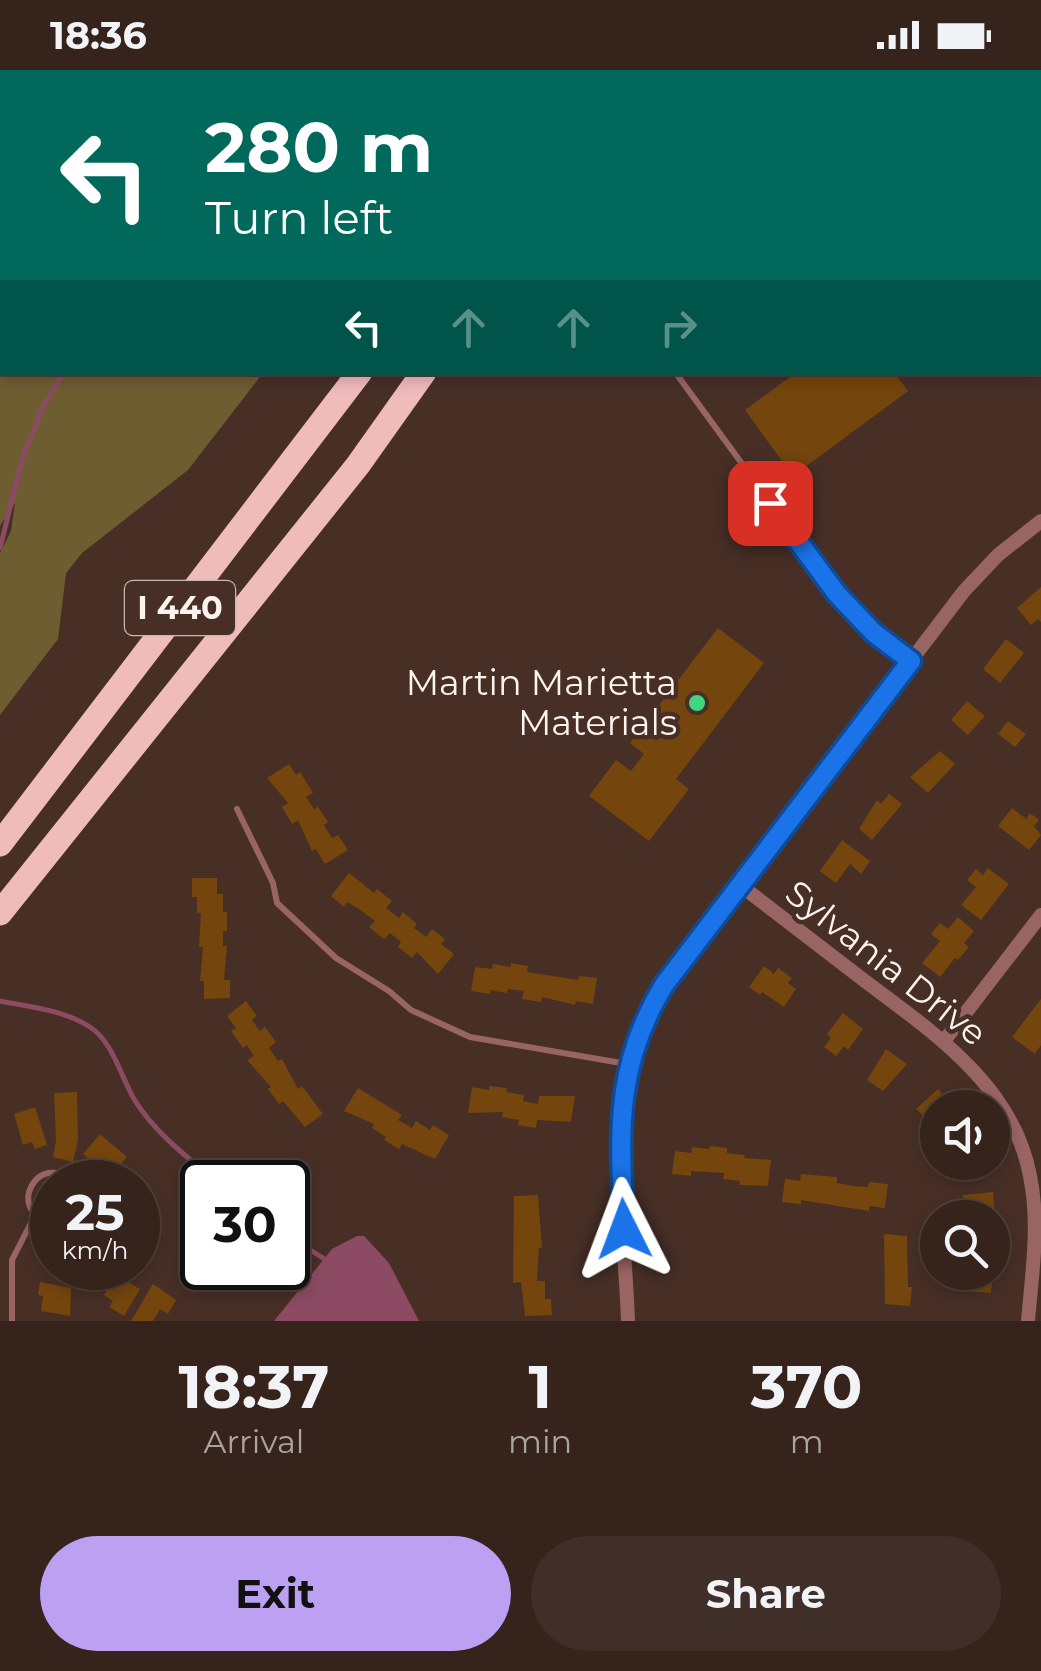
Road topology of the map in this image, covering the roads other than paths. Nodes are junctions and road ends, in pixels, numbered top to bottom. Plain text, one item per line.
1 (358, 375) edge
2 (422, 375) edge
3 (677, 375) edge
4 (1041, 520) edge
5 (911, 661) junction
6 (237, 810) dead end
7 (0, 844) edge
8 (740, 886) junction
9 (0, 913) edge
10 (1041, 915) edge
11 (944, 1041) junction
12 (628, 1064) junction
13 (30, 1226) edge
14 (12, 1321) edge
15 (628, 1321) edge
16 (1028, 1321) edge

1 - 7 highway, I 440
2 - 9 highway, I 440
3 - 5 lane
4 - 5 street
5 - 8 street
6 - 12 lane
8 - 11 street, Sylvania Drive
8 - 12 street
10 - 11 street
11 - 16 street, Sylvania Drive
12 - 15 street
13 - 14 lane

